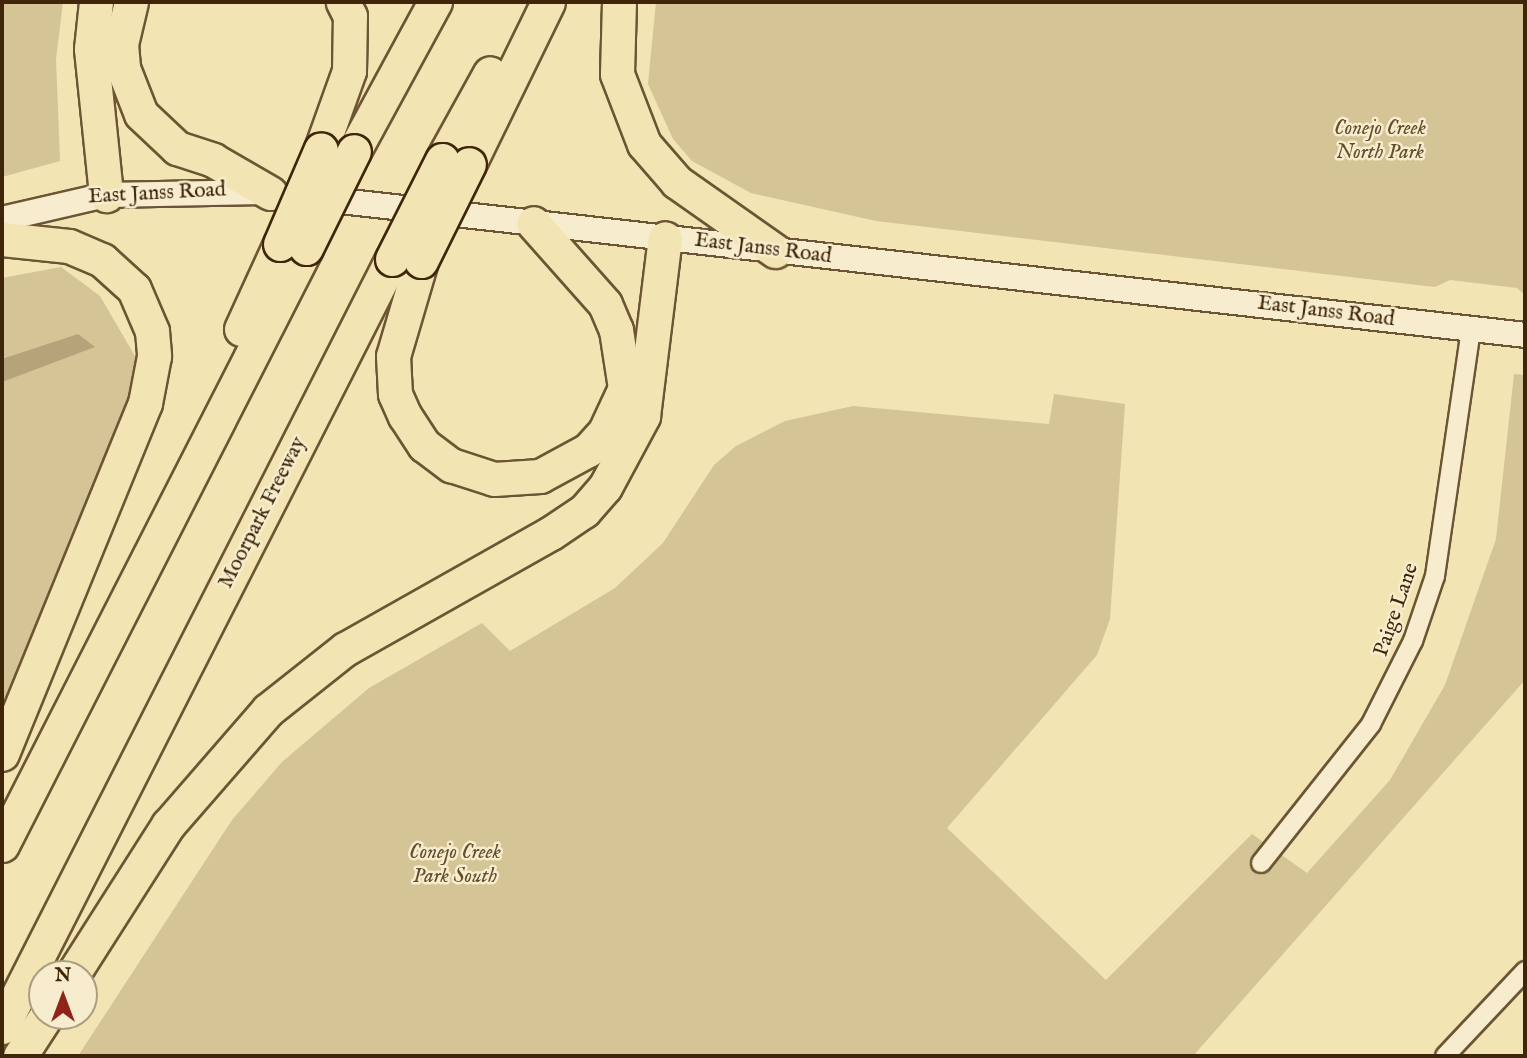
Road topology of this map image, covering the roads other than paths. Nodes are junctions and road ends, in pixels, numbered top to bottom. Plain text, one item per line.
1 (96, 2) edge
2 (131, 2) edge
3 (343, 2) edge
4 (435, 2) edge
5 (529, 2) edge
6 (548, 2) edge
7 (619, 2) edge
8 (456, 162) junction
9 (270, 193) junction
10 (106, 195) junction
11 (2, 219) edge
12 (533, 223) junction
13 (665, 238) junction
14 (2, 239) edge
15 (293, 246) junction
16 (775, 250) junction
17 (406, 260) junction
18 (1471, 328) junction
19 (1525, 335) edge
20 (2, 754) edge
21 (2, 845) edge
22 (1261, 863) dead end
23 (82, 960) edge
24 (1525, 971) edge
25 (2, 1027) edge
26 (37, 1030) edge
27 (20, 1056) edge
28 (1445, 1056) edge

1 - 10 highway
2 - 9 highway
3 - 15 highway, bridge
4 - 15 highway, bridge
5 - 8 highway, Moorpark Freeway
6 - 8 highway
7 - 16 highway
8 - 17 highway, Moorpark Freeway, bridge
9 - 10 main road, East Janss Road
9 - 12 main road, East Janss Road
10 - 11 main road, East Janss Road
12 - 13 main road, East Janss Road
12 - 17 highway
13 - 16 main road, East Janss Road
13 - 23 highway
14 - 20 highway
15 - 21 highway
16 - 18 main road, East Janss Road
17 - 25 highway, Moorpark Freeway
18 - 19 main road, East Janss Road
18 - 22 street, Paige Lane
24 - 28 street
26 - 27 highway

